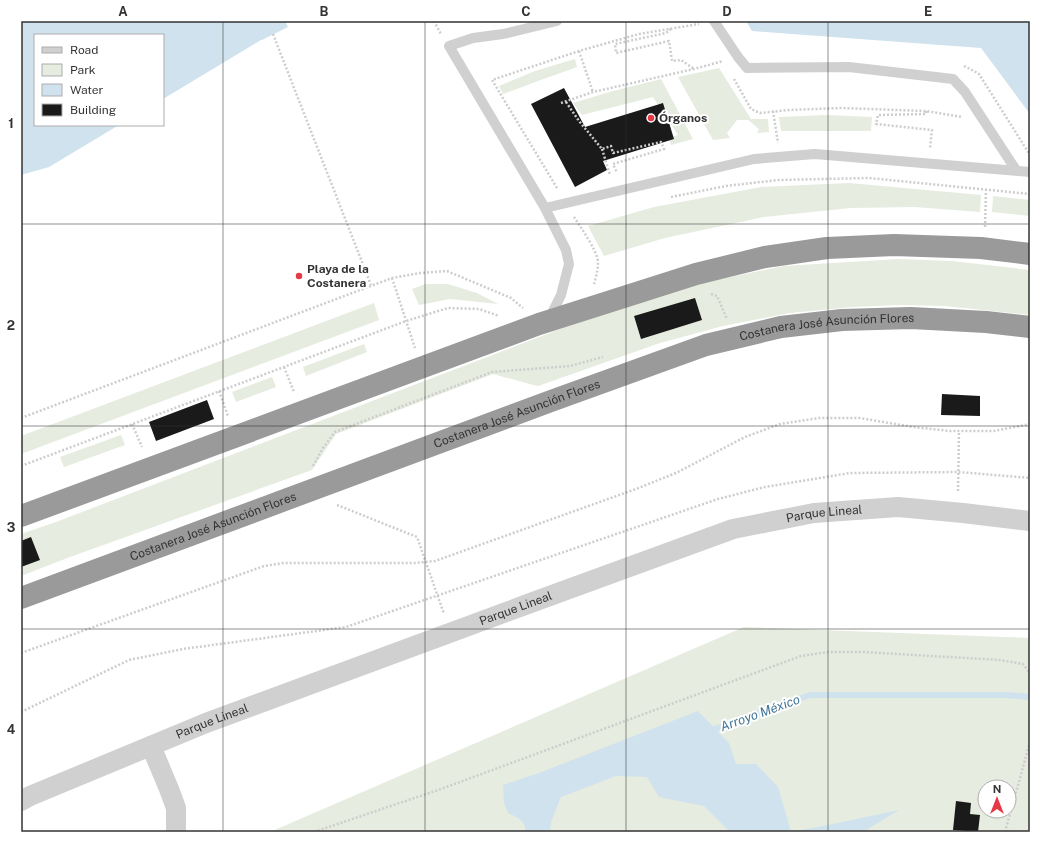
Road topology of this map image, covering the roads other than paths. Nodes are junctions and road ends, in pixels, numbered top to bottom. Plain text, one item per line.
1 (557, 21) edge
2 (714, 21) edge
3 (1016, 170) junction
4 (1030, 172) edge
5 (545, 208) junction
6 (1030, 254) edge
7 (548, 321) junction
8 (1030, 327) edge
9 (21, 516) edge
10 (1030, 520) edge
11 (21, 598) edge
12 (151, 746) junction
13 (21, 801) edge
14 (176, 832) edge

1 - 5 lane
2 - 3 lane
3 - 4 lane
3 - 5 lane
5 - 7 lane
6 - 7 highway
7 - 9 highway
8 - 11 highway, Costanera José Asunción Flores
10 - 12 street, Parque Lineal
12 - 13 street, Parque Lineal
12 - 14 street

